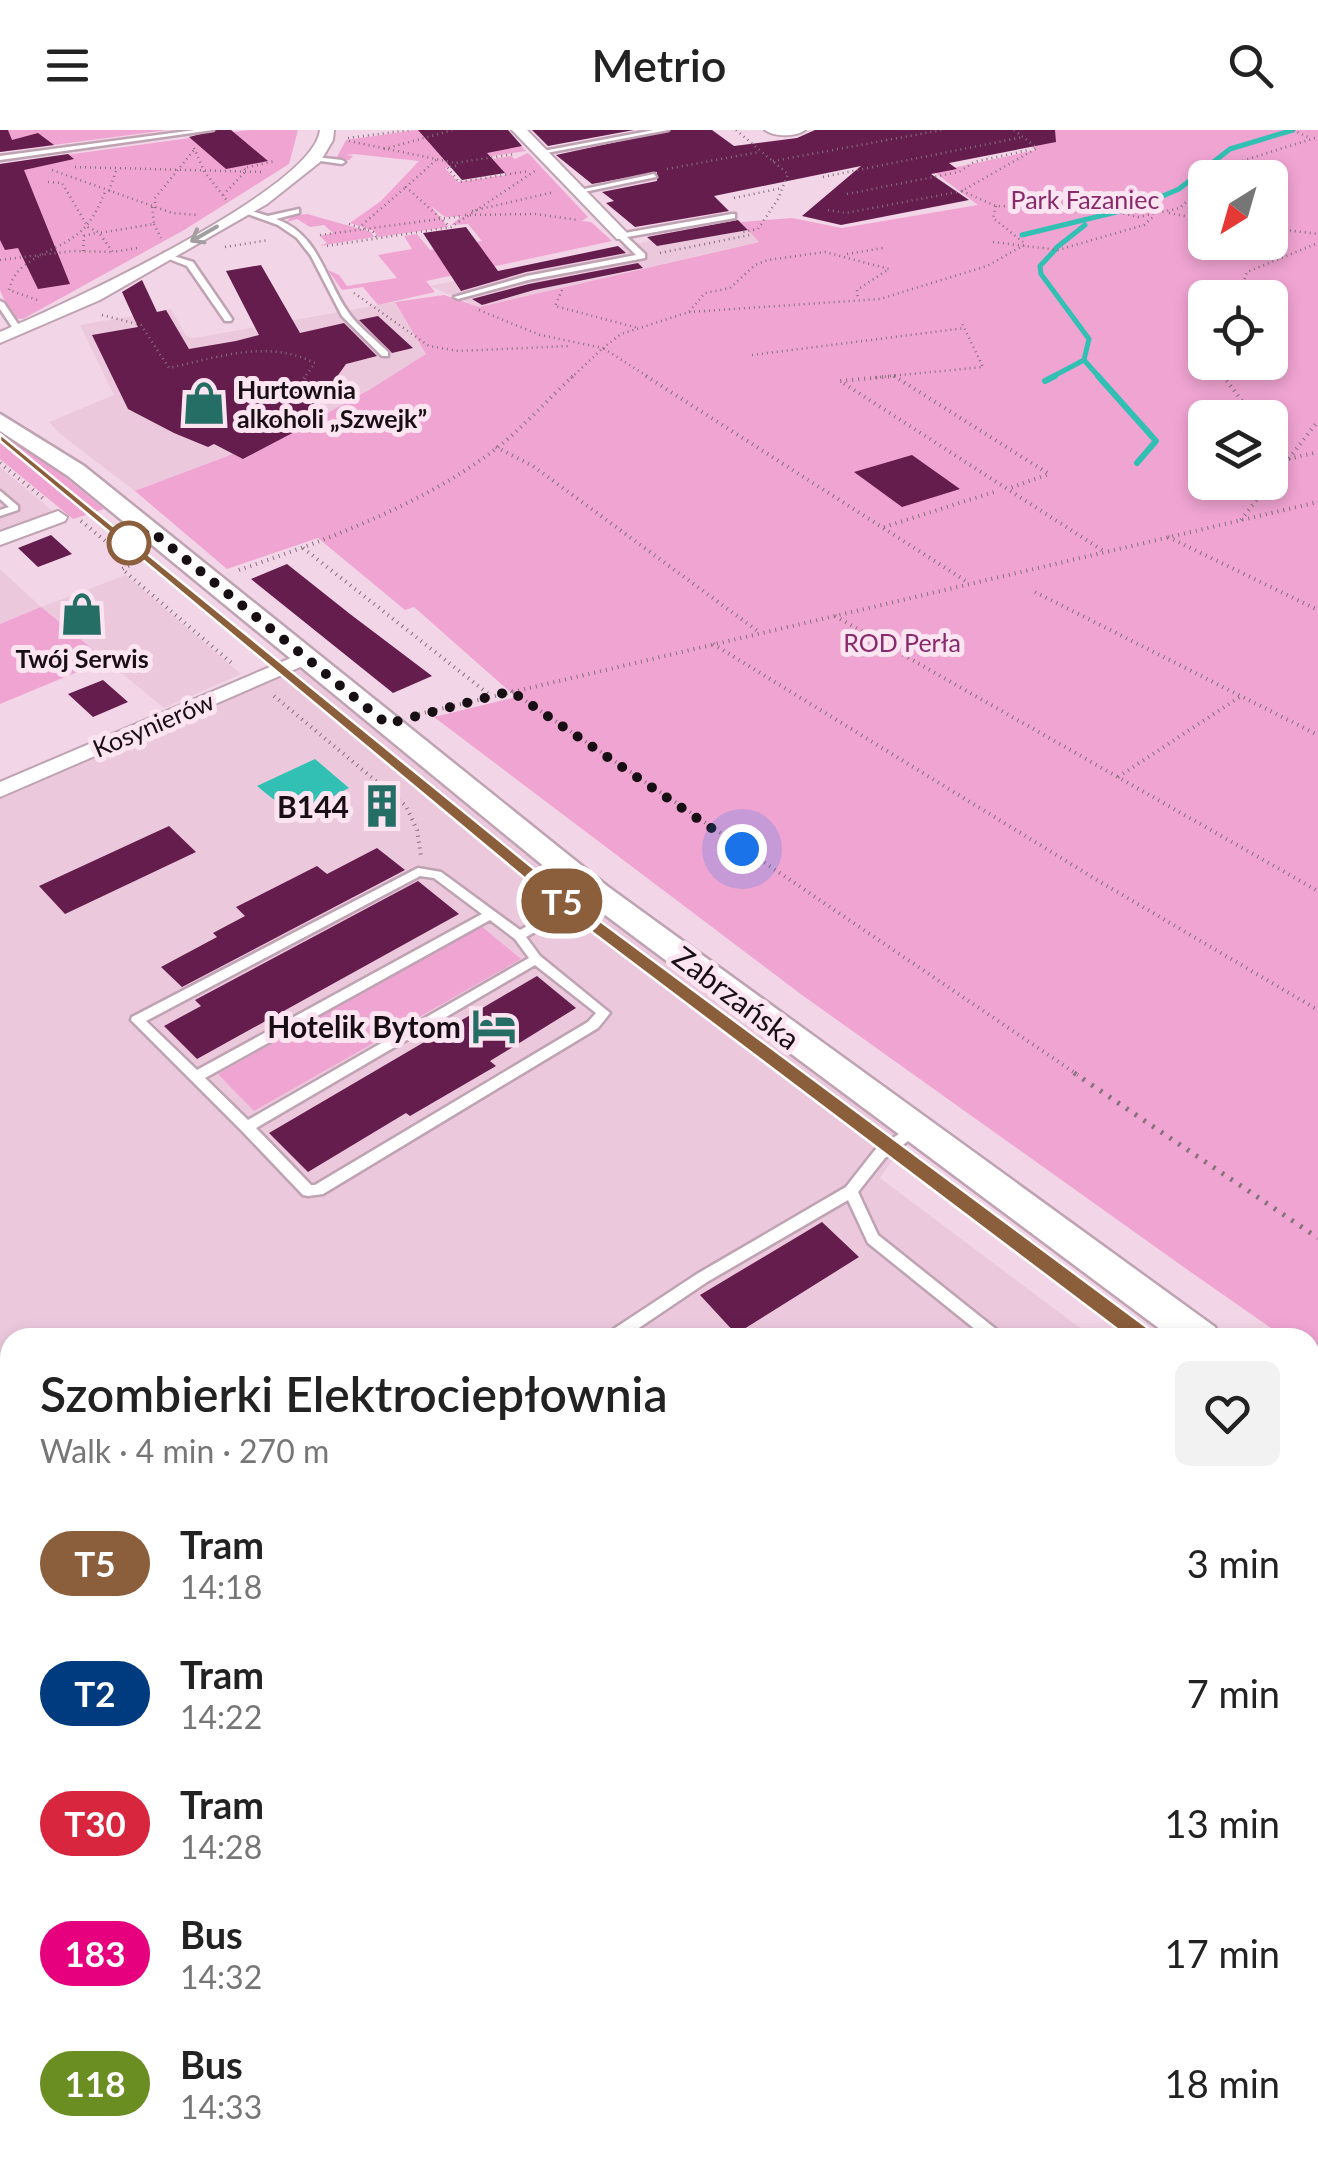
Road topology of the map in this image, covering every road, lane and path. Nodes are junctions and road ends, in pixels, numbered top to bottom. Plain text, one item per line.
1 (210, 130) edge
2 (327, 130) edge
3 (410, 130) edge
4 (431, 130) edge
5 (453, 130) edge
6 (519, 130) edge
7 (665, 130) edge
8 (772, 130) edge
9 (798, 130) edge
10 (942, 130) edge
11 (1014, 130) edge
12 (1293, 130) edge
13 (1023, 137) junction
14 (1318, 137) edge
15 (352, 138) dead end
16 (1310, 138) junction
17 (342, 140) dead end
18 (404, 141) junction
19 (198, 142) dead end
20 (1037, 148) junction
21 (384, 149) junction
22 (194, 150) junction
23 (359, 150) dead end
24 (761, 151) dead end
25 (541, 152) junction
26 (519, 154) dead end
27 (0, 158) edge
28 (316, 159) junction
29 (436, 160) junction
30 (475, 160) junction
31 (1245, 160) edge
32 (342, 162) dead end
33 (773, 162) dead end
34 (57, 166) dead end
35 (76, 167) dead end
36 (116, 170) junction
37 (663, 170) dead end
38 (176, 171) junction
39 (204, 171) junction
40 (228, 171) junction
41 (246, 171) junction
42 (271, 173) dead end
43 (654, 176) dead end
44 (822, 176) dead end
45 (240, 177) junction
46 (48, 182) dead end
47 (247, 185) dead end
48 (406, 187) junction
49 (107, 190) junction
50 (578, 190) junction
51 (962, 191) junction
52 (847, 194) dead end
53 (223, 195) junction
54 (1188, 201) edge
55 (996, 206) junction
56 (154, 207) junction
57 (246, 210) junction
58 (828, 210) dead end
59 (296, 211) dead end
60 (1168, 213) junction
61 (465, 214) junction
62 (732, 216) dead end
63 (1156, 216) junction
64 (1188, 217) edge
65 (269, 218) junction
66 (444, 218) junction
67 (218, 220) junction
68 (612, 223) junction
69 (154, 224) junction
70 (348, 224) dead end
71 (449, 226) junction
72 (88, 227) junction
73 (360, 227) junction
74 (1288, 230) edge
75 (98, 233) junction
76 (1318, 234) edge
77 (320, 235) dead end
78 (750, 235) dead end
79 (82, 236) junction
80 (622, 236) junction
81 (377, 238) junction
82 (267, 240) dead end
83 (358, 240) dead end
84 (994, 242) dead end
85 (1318, 242) edge
86 (1026, 244) junction
87 (148, 247) dead end
88 (883, 248) dead end
89 (166, 250) junction
90 (83, 251) junction
91 (113, 252) junction
92 (39, 256) junction
93 (642, 256) junction
94 (841, 256) junction
95 (0, 260) edge
96 (1244, 280) edge
97 (330, 281) junction
98 (458, 297) joint
99 (858, 300) junction
100 (39, 301) dead end
101 (0, 303) edge
102 (75, 306) junction
103 (555, 306) dead end
104 (690, 312) junction
105 (228, 318) dead end
106 (962, 321) dead end
107 (613, 323) junction
108 (639, 328) junction
109 (965, 328) junction
110 (18, 330) junction
111 (621, 334) junction
112 (0, 338) edge
113 (578, 346) junction
114 (603, 348) junction
115 (384, 354) dead end
116 (752, 356) dead end
117 (894, 376) junction
118 (280, 414) dead end
119 (0, 421) edge
120 (1318, 421) edge
121 (496, 447) junction
122 (1318, 452) edge
123 (1288, 459) joint
124 (0, 463) edge
125 (1008, 488) junction
126 (996, 490) dead end
127 (0, 494) edge
128 (1256, 500) edge
129 (1316, 503) edge
130 (0, 513) edge
131 (60, 515) junction
132 (1241, 520) junction
133 (884, 527) junction
134 (4, 532) edge
135 (1168, 538) junction
136 (303, 548) junction
137 (1105, 552) junction
138 (211, 581) junction
139 (969, 582) junction
140 (1036, 592) dead end
141 (1318, 610) edge
142 (836, 616) junction
143 (760, 633) junction
144 (713, 644) junction
145 (305, 658) junction
146 (246, 676) dead end
147 (260, 685) dead end
148 (511, 691) junction
149 (492, 696) junction
150 (1241, 696) junction
151 (387, 724) junction
152 (1318, 734) edge
153 (1117, 778) junction
154 (0, 790) edge
155 (428, 874) junction
156 (1318, 891) edge
157 (596, 893) junction
158 (488, 916) junction
159 (519, 936) junction
160 (536, 959) junction
161 (1318, 1010) edge
162 (196, 1077) junction
163 (247, 1128) junction
164 (914, 1128) junction
165 (852, 1191) junction
166 (1318, 1238) edge
167 (626, 1328) edge
168 (984, 1328) edge
169 (1187, 1328) edge

1 - 27 lane
2 - 28 street
3 - 15 path
4 - 18 path
5 - 18 path
6 - 25 street
7 - 25 lane
8 - 9 street
10 - 33 path
11 - 13 path
12 - 16 path
13 - 20 path
13 - 44 path
14 - 16 path
16 - 31 path
17 - 21 path
18 - 21 path
19 - 22 path
20 - 51 path
20 - 52 path
21 - 23 path
21 - 29 path
22 - 38 path
22 - 39 path
24 - 37 path
25 - 50 street
26 - 30 path
28 - 32 lane
28 - 57 street
29 - 30 path
29 - 48 path
30 - 61 path
34 - 49 path
35 - 36 path
36 - 38 path
36 - 49 path
38 - 39 path
38 - 56 path
39 - 40 path
39 - 53 path
40 - 41 path
40 - 45 path
41 - 42 path
41 - 45 path
43 - 50 lane
45 - 47 path
45 - 53 path
46 - 72 path
48 - 66 path
48 - 73 path
49 - 56 path
49 - 72 path
50 - 61 path
50 - 68 street
51 - 55 path
51 - 58 path
53 - 67 path
54 - 60 path
55 - 63 path
55 - 86 path
56 - 67 path
56 - 69 path
57 - 65 lane
57 - 67 street
59 - 65 lane
60 - 63 path
60 - 64 path
61 - 66 path
61 - 68 path
61 - 71 path
62 - 80 lane
63 - 86 path
65 - 97 lane
66 - 71 path
66 - 73 path
67 - 82 path
67 -> 89 street
68 - 80 street
69 - 75 path
69 - 89 path
70 - 73 path
71 - 81 path
72 - 75 path
72 - 79 path
73 - 77 path
73 - 81 path
74 - 76 path
75 - 79 path
75 - 91 path
78 - 93 path
79 - 90 path
79 - 92 path
80 - 93 lane
81 - 83 path
84 - 86 path
85 - 96 path
86 - 99 path
87 - 91 path
88 - 94 path
89 - 102 street
89 - 105 lane
90 - 91 path
90 - 92 path
92 - 95 path
92 - 100 path
93 - 98 lane
94 - 99 path
94 - 104 path
97 - 113 path
97 - 115 lane
98 - 113 path
99 - 104 path
101 - 110 lane
102 - 110 street
102 - 118 path
103 - 107 path
104 - 108 path
106 - 109 path
107 - 108 path
107 - 111 path
108 - 111 path
109 - 116 path
109 - 117 path
110 - 112 street
111 - 114 path
113 - 114 path
114 - 121 path
114 - 133 path
117 - 125 path
117 - 125 path
119 - 138 street, Zabrzańska
120 - 123 path
121 - 136 path
121 - 143 path
122 - 123 path
124 - 131 path
125 - 137 path
126 - 133 path
127 - 130 lane
128 - 132 path
129 - 132 path
131 - 134 street
131 - 146 path
132 - 135 path
133 - 139 path
135 - 137 path
135 - 141 path
136 - 138 path
136 - 149 path
137 - 139 path
138 - 145 street, Zabrzańska
139 - 142 path
140 - 150 path
142 - 143 path
142 - 153 path
143 - 144 path
144 - 148 path
144 - 161 path
145 - 151 street, Zabrzańska
145 - 154 street, Kosynierów
147 - 155 path
148 - 149 path
148 - 166 path
149 - 151 path
150 - 152 path
150 - 153 path
151 - 157 street, Zabrzańska
153 - 156 path
155 - 158 lane
155 - 162 lane
157 - 159 lane
157 - 164 street, Zabrzańska
158 - 159 lane
158 - 162 lane
159 - 160 lane
160 - 163 lane
160 - 163 lane
162 - 163 lane
164 - 165 lane
164 - 169 street, Zabrzańska
165 - 167 lane
165 - 168 lane

